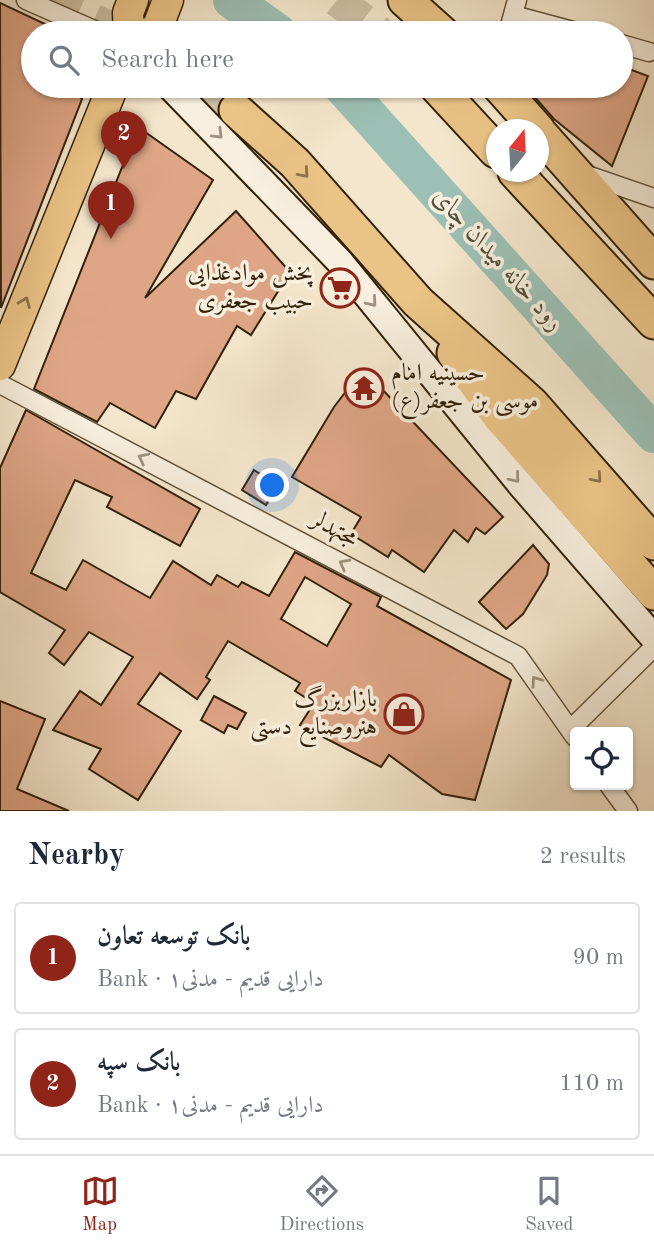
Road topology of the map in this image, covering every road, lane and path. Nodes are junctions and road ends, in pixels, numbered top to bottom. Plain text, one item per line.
1 (26, 0) edge
2 (168, 0) edge
3 (404, 0) edge
4 (515, 8) edge
5 (74, 21) edge
6 (140, 21) edge
7 (428, 21) edge
8 (549, 21) edge
9 (633, 47) edge
10 (649, 52) dead end
11 (108, 98) edge
12 (182, 98) edge
13 (447, 98) edge
14 (510, 98) edge
15 (236, 110) tunnel mouth
16 (528, 119) edge
17 (486, 140) edge
18 (549, 143) edge
19 (574, 171) junction
20 (524, 182) edge
21 (654, 198) edge
22 (654, 262) edge
23 (418, 302) junction
24 (654, 322) edge
25 (0, 365) edge
26 (0, 384) edge
27 (654, 543) edge
28 (654, 593) edge
29 (654, 638) edge
30 (654, 647) edge
31 (579, 727) edge
32 (570, 729) edge
33 (613, 790) edge
34 (628, 811) edge

1 - 5 street
2 - 6 main road
3 - 7 highway
4 - 8 street
9 - 10 street
25 -> 11 main road
12 -> 29 main road
13 - 17 highway
14 - 16 highway
15 -> 23 highway
18 - 19 highway
19 - 21 street
19 - 22 highway
20 - 24 highway
23 -> 27 highway
23 - 28 highway
32 -> 26 street, مجتهدلر
30 - 31 street
33 - 34 street

